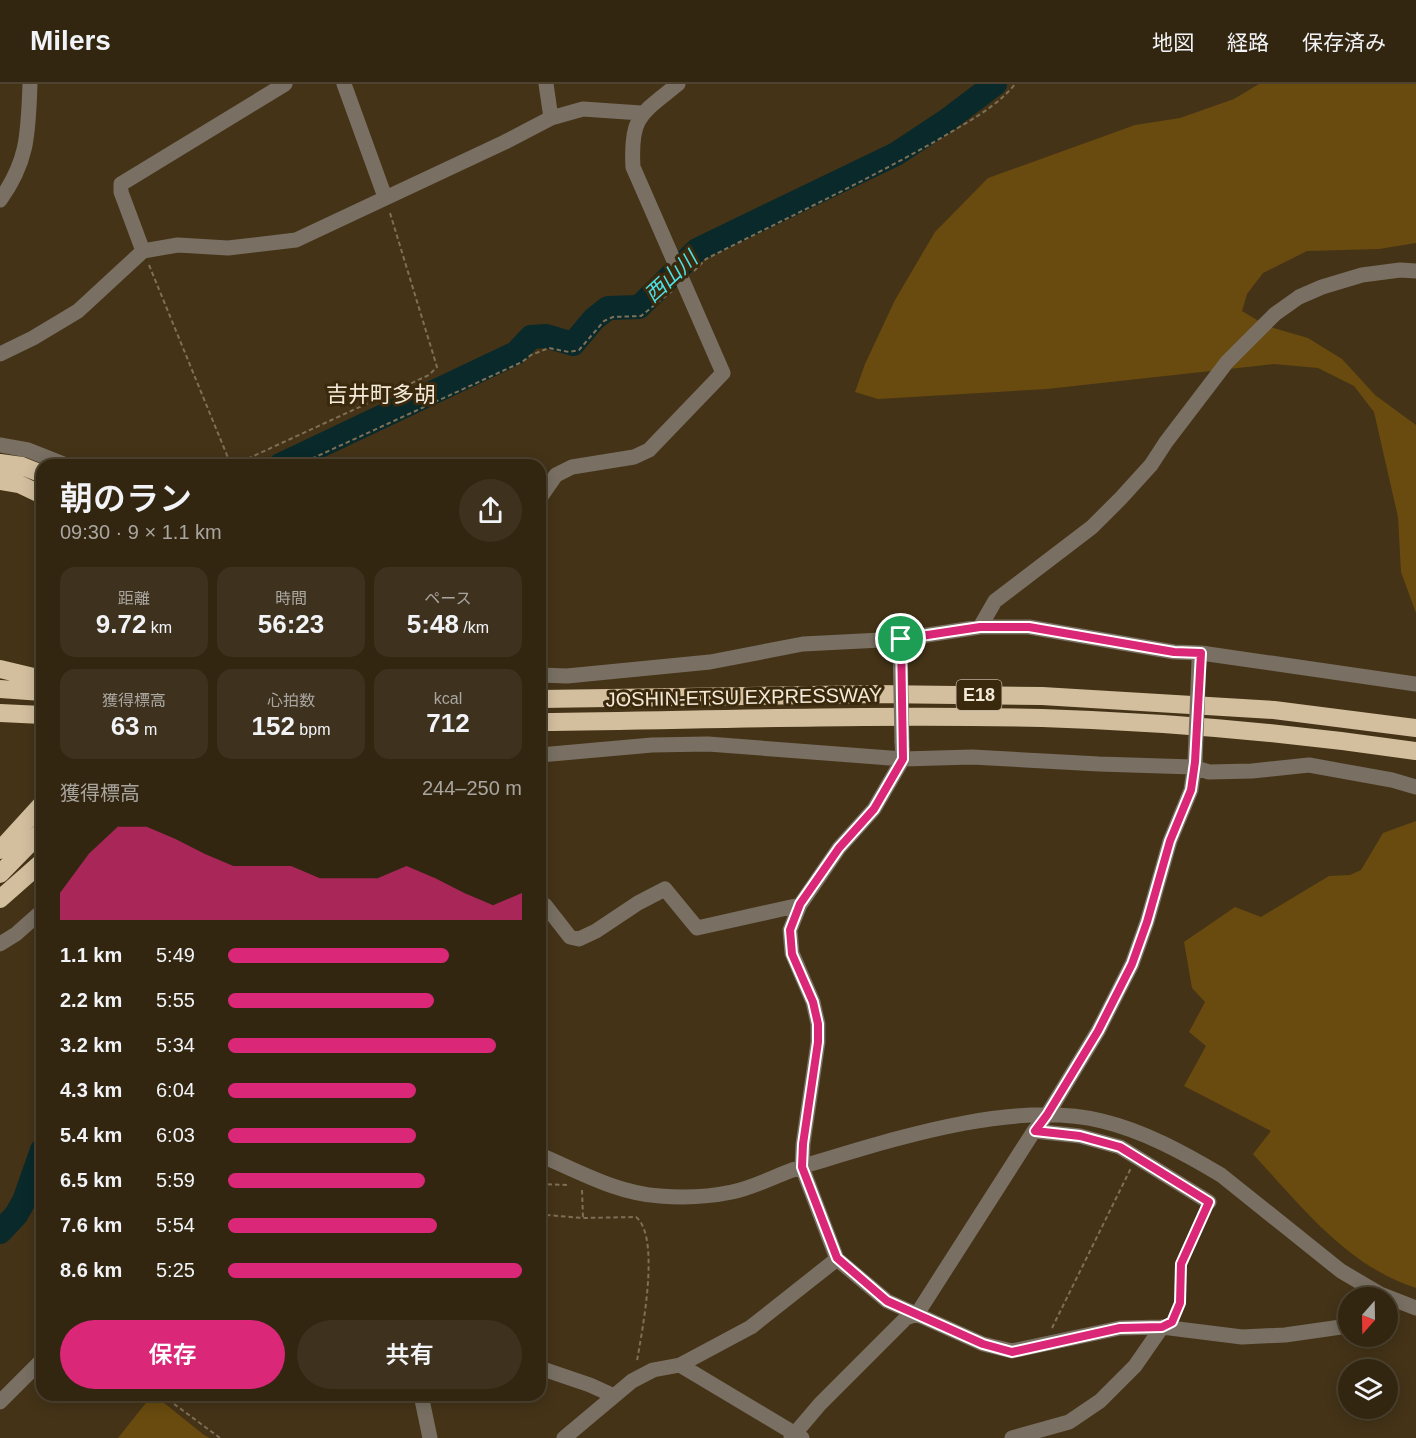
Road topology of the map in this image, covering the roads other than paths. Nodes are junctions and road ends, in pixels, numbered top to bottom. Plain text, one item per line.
1 (30, 84) edge
2 (285, 84) edge
3 (344, 84) edge
4 (546, 84) edge
5 (678, 84) edge
6 (641, 113) junction
7 (551, 118) junction
8 (386, 197) junction
9 (0, 200) edge
10 (143, 251) junction
11 (1416, 271) edge
12 (0, 354) edge
13 (0, 445) edge
14 (51, 459) edge
15 (0, 463) edge
16 (36, 472) edge
17 (0, 481) edge
18 (546, 489) edge
19 (36, 492) edge
20 (980, 627) junction
21 (900, 643) junction
22 (1200, 657) junction
23 (0, 669) edge
24 (546, 675) edge
25 (36, 678) edge
26 (1416, 684) edge
27 (0, 689) edge
28 (36, 692) edge
29 (546, 699) edge
30 (0, 712) edge
31 (36, 715) edge
32 (546, 724) edge
33 (1416, 728) edge
34 (1416, 751) edge
35 (546, 754) edge
36 (903, 759) junction
37 (1194, 764) junction
38 (1416, 787) edge
39 (36, 811) edge
40 (36, 837) edge
41 (0, 850) edge
42 (36, 867) edge
43 (0, 874) edge
44 (0, 899) edge
45 (800, 904) junction
46 (546, 906) edge
47 (36, 916) edge
48 (0, 945) edge
49 (1047, 1115) junction
50 (1035, 1131) junction
51 (546, 1159) edge
52 (802, 1167) junction
53 (1209, 1202) road end
54 (837, 1258) junction
55 (1365, 1287) edge
56 (1398, 1302) edge
57 (1416, 1308) edge
58 (917, 1314) junction
59 (1162, 1327) junction
60 (1338, 1327) edge
61 (680, 1365) junction
62 (36, 1366) edge
63 (546, 1370) edge
64 (612, 1395) junction
65 (422, 1401) edge
66 (0, 1402) edge
67 (796, 1436) edge
68 (430, 1438) edge
69 (564, 1438) edge
70 (1012, 1438) edge

1 - 9 street
2 - 10 street
3 - 8 street
4 - 7 street
5 - 6 street
6 - 7 street
6 - 18 street
7 - 8 street
8 - 10 street
10 - 12 street
11 - 20 street
13 - 14 street
15 - 16 highway
17 - 19 highway
20 - 21 street
20 - 22 street
21 - 24 street
21 - 36 street, bridge
22 - 26 street
22 - 37 street, bridge
23 - 25 highway
27 - 28 highway
29 - 33 highway, JOSHIN-ETSU EXPRESSWAY / E18
30 - 31 highway
32 - 34 highway, JOSHIN-ETSU EXPRESSWAY / E18
35 - 36 street
36 - 37 street
36 - 45 street
37 - 38 street
37 - 49 street
39 - 41 highway
40 - 43 highway
42 - 44 highway
45 - 46 street
45 - 52 street
47 - 48 street
49 - 50 street
49 - 52 street
49 - 55 street
50 - 53 street
50 - 58 street
51 - 52 street
52 - 54 street
54 - 58 street
54 - 61 street
56 - 57 street
58 - 59 street
58 - 67 street
59 - 60 street
59 - 70 street
61 - 64 street
61 - 67 street
62 - 66 street
63 - 64 street
64 - 69 street
65 - 68 street

